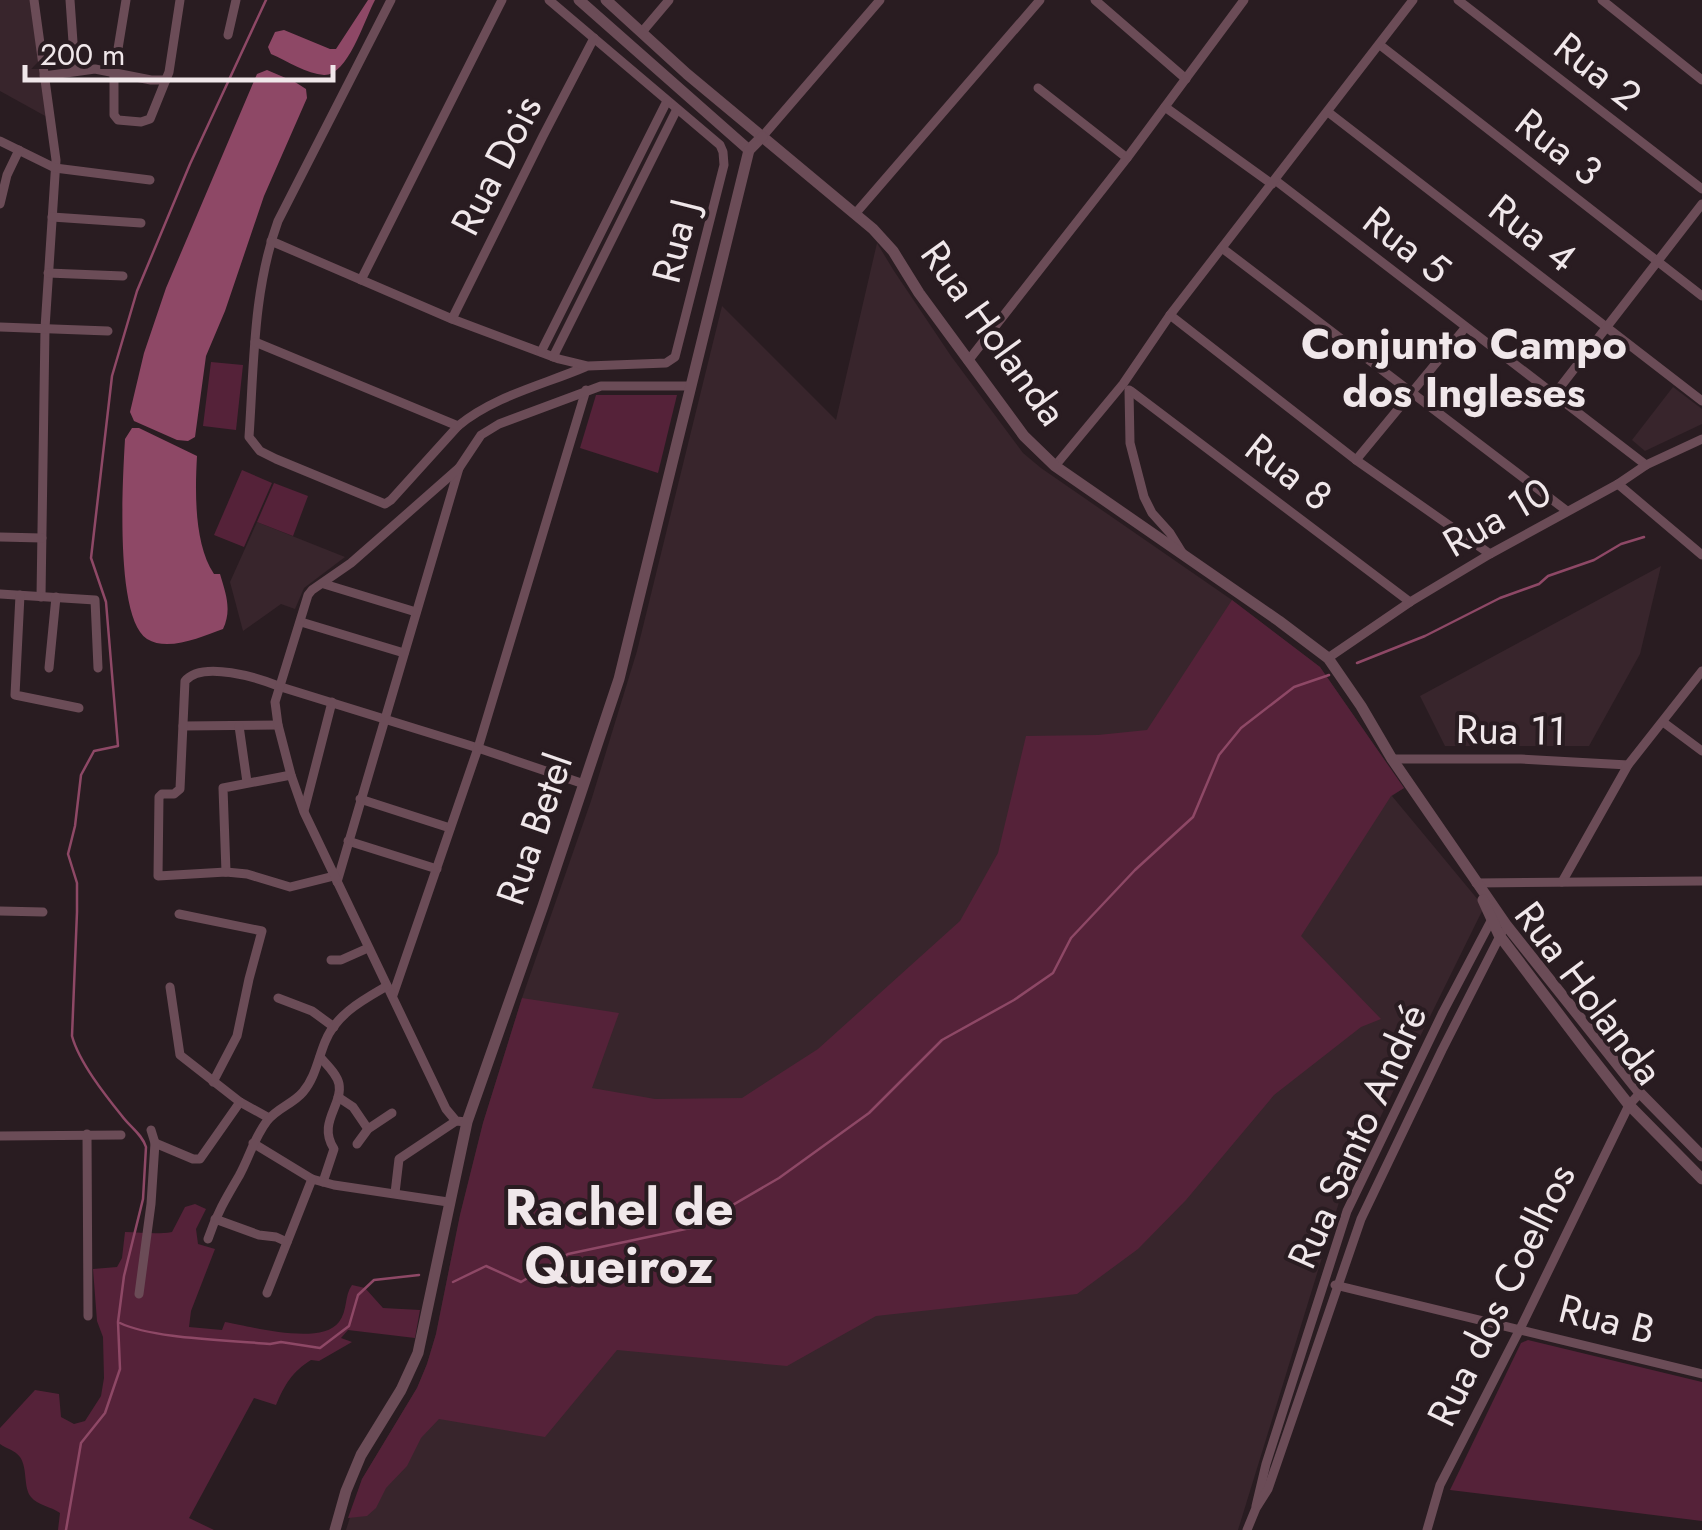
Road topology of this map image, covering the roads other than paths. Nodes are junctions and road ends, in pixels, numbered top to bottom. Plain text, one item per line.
1 (34, 0) edge
2 (70, 0) edge
3 (126, 0) edge
4 (180, 0) edge
5 (236, 0) edge
6 (391, 0) edge
7 (502, 0) edge
8 (549, 0) edge
9 (579, 0) edge
10 (606, 0) edge
11 (669, 0) edge
12 (880, 0) edge
13 (1040, 0) edge
14 (1094, 0) edge
15 (1244, 0) edge
16 (1413, 0) edge
17 (1458, 0) edge
18 (1602, 0) edge
19 (642, 32) junction
20 (228, 35) dead end
21 (594, 38) junction
22 (1380, 44) junction
23 (75, 70) junction
24 (114, 74) junction
25 (44, 76) junction
26 (1186, 79) junction
27 (166, 80) junction
28 (1702, 80) edge
29 (1038, 88) dead end
30 (668, 101) junction
31 (1165, 107) junction
32 (677, 109) junction
33 (1328, 112) junction
34 (762, 137) junction
35 (0, 140) edge
36 (18, 150) junction
37 (750, 150) junction
38 (1127, 158) junction
39 (55, 168) junction
40 (150, 180) dead end
41 (1274, 182) junction
42 (1702, 189) edge
43 (0, 204) edge
44 (1702, 204) edge
45 (854, 214) junction
46 (52, 216) junction
47 (141, 223) dead end
48 (271, 240) junction
49 (1222, 248) junction
50 (1657, 260) junction
51 (48, 273) junction
52 (123, 276) dead end
53 (361, 280) junction
54 (1702, 296) edge
55 (1170, 315) junction
56 (452, 319) junction
57 (0, 328) edge
58 (45, 328) junction
59 (1466, 328) junction
60 (1605, 328) junction
61 (108, 331) dead end
62 (255, 342) junction
63 (541, 352) junction
64 (556, 358) junction
65 (968, 361) junction
66 (588, 366) junction
67 (550, 382) junction
68 (691, 386) junction
69 (1127, 388) junction
70 (586, 390) junction
71 (1413, 394) junction
72 (1554, 396) junction
73 (1702, 401) edge
74 (458, 426) junction
75 (1702, 439) edge
76 (1356, 460) junction
77 (1646, 465) junction
78 (1056, 466) junction
79 (459, 468) junction
80 (1618, 484) junction
81 (1567, 511) junction
82 (0, 537) edge
83 (42, 538) junction
84 (1490, 554) junction
85 (1702, 556) edge
86 (1185, 557) junction
87 (324, 584) junction
88 (0, 594) edge
89 (20, 595) junction
90 (41, 596) junction
91 (56, 597) junction
92 (1410, 602) junction
93 (416, 612) junction
94 (301, 622) junction
95 (404, 653) junction
96 (1328, 658) junction
97 (49, 668) dead end
98 (98, 668) dead end
99 (1702, 671) edge
100 (281, 687) junction
101 (332, 702) junction
102 (78, 708) dead end
103 (385, 718) junction
104 (1663, 722) junction
105 (278, 725) junction
106 (183, 726) junction
107 (239, 726) junction
108 (478, 748) junction
109 (1702, 751) edge
110 (1392, 759) junction
111 (1628, 764) junction
112 (290, 774) junction
113 (247, 782) junction
114 (584, 784) junction
115 (360, 799) junction
116 (304, 812) junction
117 (450, 828) junction
118 (348, 841) junction
119 (437, 868) junction
120 (226, 872) junction
121 (335, 879) junction
122 (1562, 882) junction
123 (1702, 882) edge
124 (1476, 884) junction
125 (0, 911) edge
126 (43, 912) dead end
127 (179, 914) dead end
128 (1494, 915) junction
129 (1504, 931) junction
130 (368, 948) junction
131 (332, 960) dead end
132 (170, 987) dead end
133 (390, 990) junction
134 (278, 998) dead end
135 (334, 1027) junction
136 (320, 1056) junction
137 (213, 1082) junction
138 (1640, 1092) junction
139 (338, 1096) junction
140 (240, 1102) junction
141 (1629, 1105) junction
142 (392, 1113) dead end
143 (269, 1118) junction
144 (461, 1122) junction
145 (150, 1130) dead end
146 (368, 1130) junction
147 (87, 1134) junction
148 (120, 1135) dead end
149 (0, 1136) edge
150 (155, 1143) junction
151 (253, 1143) junction
152 (357, 1144) dead end
153 (1702, 1156) edge
154 (1702, 1179) edge
155 (318, 1180) junction
156 (395, 1193) junction
157 (448, 1202) junction
158 (215, 1220) junction
159 (208, 1239) dead end
160 (287, 1242) junction
161 (1323, 1281) junction
162 (1338, 1286) junction
163 (267, 1292) dead end
164 (138, 1294) dead end
165 (88, 1316) dead end
166 (1520, 1329) junction
167 (1702, 1374) edge
168 (1256, 1508) junction
169 (335, 1530) edge
170 (1247, 1530) edge
171 (1427, 1530) edge

1 - 25 street
2 - 23 street
3 - 24 street
4 - 27 street
5 - 20 street
6 - 48 street
7 - 53 street
8 - 21 street
9 - 37 street
10 - 19 street, Rua Holanda
11 - 19 street
12 - 34 street
13 - 45 street
14 - 26 street
15 - 26 street
16 - 22 street
17 - 42 street, Rua 2
18 - 28 street
19 - 34 street, Rua Holanda
21 - 30 street
21 - 56 street, Rua Dois
22 - 33 street
22 - 50 street, Rua 3
23 - 24 street
23 - 25 street
24 - 27 street
24 - 27 street
25 - 39 street
26 - 31 street
29 - 38 street
30 - 32 street
30 - 63 street
31 - 38 street
31 - 41 street, Rua 5
32 - 64 street
32 - 66 street, Rua J
33 - 41 street
33 - 60 street, Rua 4
34 - 37 street, Rua Betel
34 - 45 street, Rua Holanda
35 - 36 street
36 - 39 street
36 - 43 street
37 - 68 street, Rua Betel
38 - 65 street
39 - 40 street
39 - 46 street
41 - 49 street
41 - 59 street, Rua 5
44 - 50 street
45 - 65 street, Rua Holanda
46 - 47 street
46 - 51 street
48 - 53 street
48 - 62 street
49 - 55 street
49 - 71 street
50 - 54 street, Rua 3
50 - 60 street
51 - 52 street
51 - 58 street
53 - 56 street
55 - 69 street
55 - 76 street
56 - 63 street
57 - 58 street
58 - 61 street
58 - 83 street
59 - 71 street
59 - 72 street, Rua 5
60 - 72 street
60 - 73 street, Rua 4
62 - 74 street
62 - 74 street
63 - 64 street
64 - 66 street
64 - 67 street
65 - 78 street, Rua Holanda
66 - 67 street
67 - 74 street
68 - 70 street
68 - 114 street, Rua Betel
69 - 78 street
69 - 86 street
69 - 92 street, Rua 8
70 - 79 street
70 - 108 street
71 - 76 street
71 - 81 street
72 - 77 street, Rua 5
75 - 77 street, Rua 10
76 - 84 street
77 - 80 street, Rua 10
78 - 86 street, Rua Holanda
79 - 87 street
79 - 93 street
80 - 81 street, Rua 10
80 - 85 street
81 - 84 street, Rua 10
82 - 83 street
83 - 90 street
84 - 92 street, Rua 10
86 - 96 street, Rua Holanda
87 - 93 street
87 - 94 street
88 - 89 street
89 - 90 street
89 - 102 street
90 - 91 street
91 - 97 street
91 - 98 street
92 - 96 street, Rua 10
93 - 95 street
94 - 95 street
94 - 100 street
95 - 103 street
96 - 110 street, Rua Holanda
99 - 104 street
100 - 101 street
100 - 105 street
100 - 106 street
101 - 103 street
101 - 116 street
103 - 108 street
103 - 115 street
104 - 109 street
104 - 111 street
105 - 107 street
105 - 112 street
106 - 107 street
106 - 120 street
107 - 113 street
108 - 114 street
108 - 117 street
110 - 111 street, Rua 11
110 - 124 street, Rua Holanda
111 - 122 street
112 - 113 street
112 - 116 street
113 - 120 street
114 - 144 street, Rua Betel
115 - 117 street
115 - 118 street
116 - 121 street
117 - 119 street
118 - 119 street
118 - 121 street
119 - 133 street
120 - 121 street
121 - 130 street
122 - 123 street
122 - 124 street
124 - 128 street, Rua Holanda
125 - 126 street
127 - 137 street
128 - 129 street, Rua Holanda
128 - 161 street, Rua Santo André
129 - 138 street, Rua Holanda
129 - 141 street, Rua Holanda
129 - 162 street, Rua Santo André
130 - 131 street
130 - 133 street
132 - 137 street
133 - 135 street
133 - 144 street
134 - 135 street
135 - 136 street
136 - 139 street
136 - 143 street
137 - 140 street
138 - 141 street, Rua dos Coelhos
138 - 153 street, Rua Holanda
139 - 146 street
139 - 155 street
140 - 143 street
140 - 150 street
141 - 154 street, Rua Holanda
141 - 166 street, Rua dos Coelhos
142 - 146 street
143 - 151 street
144 - 156 street
144 - 157 street, Rua Betel
145 - 150 street
146 - 152 street
147 - 148 street
147 - 149 street
147 - 165 street
150 - 164 street
151 - 155 street
151 - 158 street
155 - 156 street
155 - 160 street
156 - 157 street
157 - 169 street, Rua Betel
158 - 159 street
158 - 160 street
160 - 163 street
161 - 162 street, Rua B
161 - 168 street, Rua Santo André
162 - 166 street, Rua B
162 - 168 street, Rua Santo André
166 - 167 street, Rua B
166 - 171 street, Rua dos Coelhos
168 - 170 street, Rua Santo André

